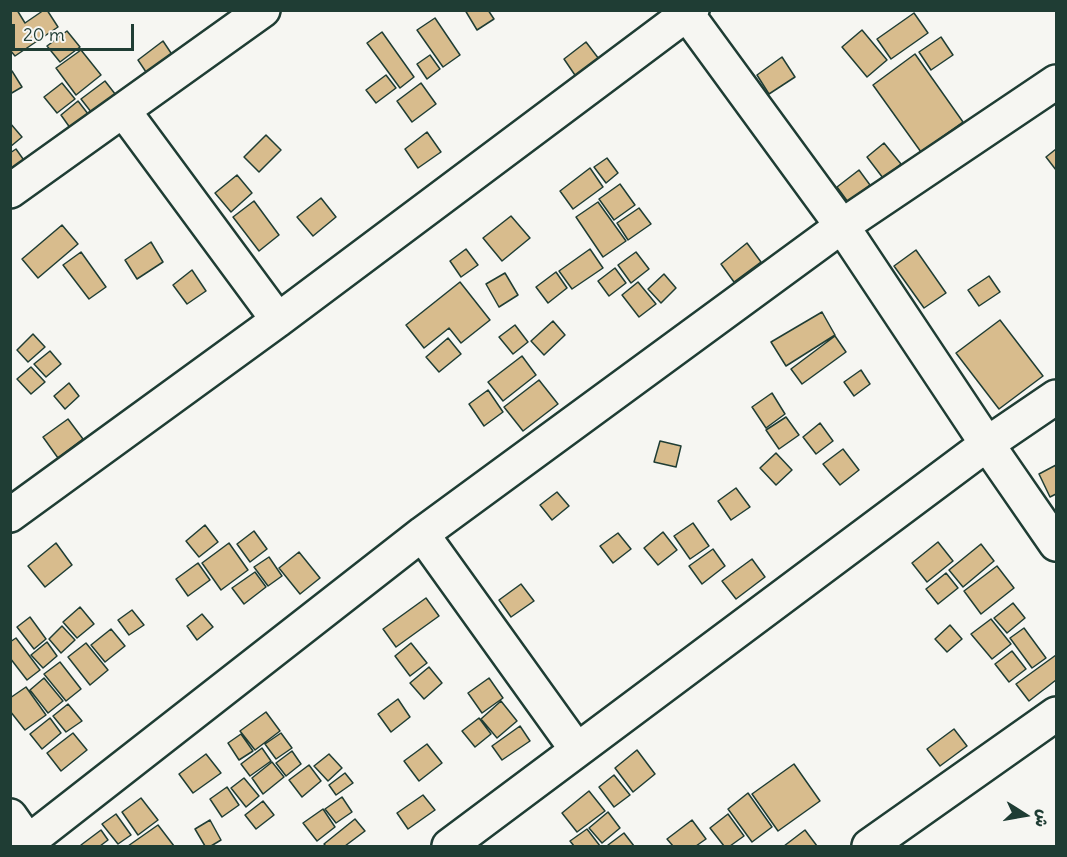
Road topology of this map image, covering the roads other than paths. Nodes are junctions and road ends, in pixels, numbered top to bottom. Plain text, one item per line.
1 (263, 10) edge
2 (688, 12) edge
3 (1056, 82) edge
4 (123, 111) junction
5 (10, 191) edge
6 (842, 226) junction
7 (278, 320) junction
8 (1056, 397) edge
9 (987, 444) junction
10 (10, 514) edge
11 (422, 534) junction
12 (1056, 544) edge
13 (1056, 714) edge
14 (577, 750) junction
15 (23, 835) edge
16 (449, 846) edge
17 (869, 846) edge

1 - 4 street
2 - 6 street
2 - 7 street
3 - 6 street
4 - 5 street
4 - 7 street
6 - 9 street
6 - 11 street
7 - 10 street
8 - 9 street
9 - 12 street
9 - 14 street
11 - 14 street
11 - 15 street
13 - 17 street
14 - 16 street

